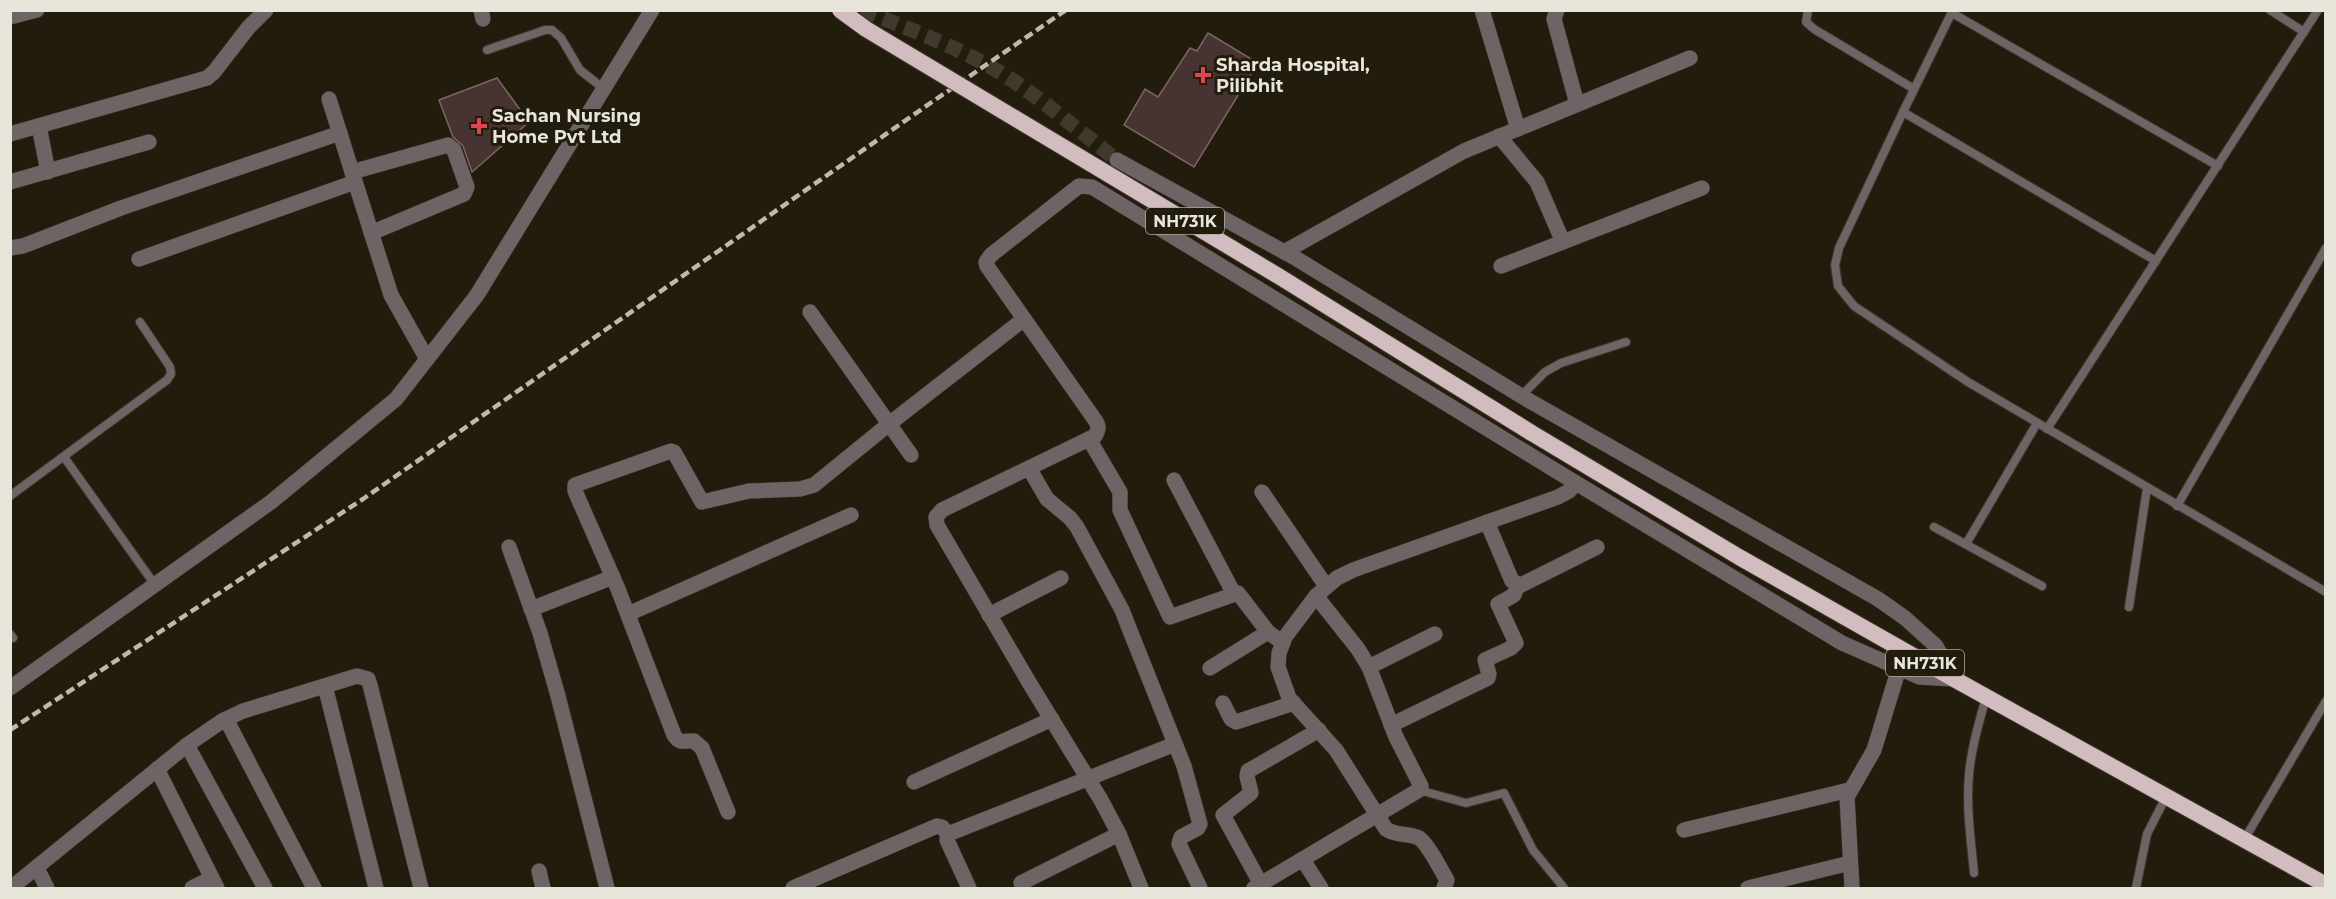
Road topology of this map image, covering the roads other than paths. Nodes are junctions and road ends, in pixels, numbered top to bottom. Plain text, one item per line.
1 (37, 10) edge
2 (266, 10) edge
3 (652, 10) edge
4 (840, 10) edge
5 (1482, 10) edge
6 (1557, 10) edge
7 (1808, 10) edge
8 (2270, 10) edge
9 (2318, 10) edge
10 (1953, 12) edge
11 (10, 17) edge
12 (2304, 32) junction
13 (487, 50) dead end
14 (1690, 58) dead end
15 (604, 89) junction
16 (1914, 89) junction
17 (329, 99) dead end
18 (1577, 104) junction
19 (1902, 112) junction
20 (39, 126) junction
21 (1518, 129) junction
22 (340, 133) junction
23 (10, 134) edge
24 (1499, 136) junction
25 (149, 142) dead end
26 (1117, 160) tunnel mouth
27 (2218, 166) junction
28 (48, 172) junction
29 (354, 177) junction
30 (10, 183) edge
31 (1702, 188) dead end
32 (371, 233) junction
33 (1563, 242) junction
34 (10, 248) edge
35 (2325, 248) edge
36 (1284, 252) junction
37 (2323, 258) edge
38 (139, 259) dead end
39 (2156, 261) junction
40 (1502, 266) dead end
41 (810, 312) dead end
42 (1024, 319) junction
43 (140, 322) dead end
44 (1626, 342) dead end
45 (427, 359) junction
46 (1521, 396) junction
47 (889, 423) junction
48 (2037, 423) junction
49 (2047, 429) junction
50 (1089, 438) junction
51 (912, 455) dead end
52 (64, 457) junction
53 (1029, 468) junction
54 (1174, 480) dead end
55 (1576, 483) junction
56 (2147, 488) junction
57 (1262, 492) dead end
58 (10, 496) edge
59 (2177, 506) junction
60 (851, 515) dead end
61 (1486, 522) junction
62 (1934, 527) dead end
63 (1966, 544) junction
64 (509, 547) dead end
65 (1597, 547) dead end
66 (613, 577) junction
67 (1061, 578) dead end
68 (154, 585) junction
69 (1518, 585) junction
70 (2042, 586) dead end
71 (1321, 591) junction
72 (2325, 592) edge
73 (1234, 594) junction
74 (2129, 607) dead end
75 (531, 609) junction
76 (628, 614) junction
77 (989, 615) junction
78 (1268, 632) junction
79 (1435, 634) dead end
80 (1283, 643) junction
81 (1369, 667) junction
82 (1210, 668) dead end
83 (1899, 668) junction
84 (1954, 680) junction
85 (325, 686) junction
86 (10, 688) edge
87 (1986, 697) junction
88 (2325, 701) edge
89 (1223, 703) dead end
90 (1294, 704) junction
91 (226, 719) junction
92 (1052, 719) junction
93 (1391, 724) junction
94 (1319, 730) junction
95 (1175, 744) junction
96 (187, 745) junction
97 (157, 769) junction
98 (1088, 778) junction
99 (914, 782) dead end
100 (1419, 790) junction
101 (1849, 790) junction
102 (2166, 797) junction
103 (728, 812) dead end
104 (1377, 815) junction
105 (1684, 830) dead end
106 (948, 834) junction
107 (1119, 834) junction
108 (2244, 840) junction
109 (1303, 860) junction
110 (1850, 863) junction
111 (37, 868) junction
112 (539, 872) dead end
113 (1974, 873) dead end
114 (214, 883) edge
115 (1021, 883) dead end
116 (2325, 885) edge
117 (1259, 887) edge
118 (11, 888) edge
119 (47, 888) edge
120 (192, 888) edge
121 (265, 888) edge
122 (314, 888) edge
123 (376, 888) edge
124 (421, 888) edge
125 (543, 888) edge
126 (607, 888) edge
127 (792, 888) edge
128 (969, 888) edge
129 (1141, 888) edge
130 (1200, 888) edge
131 (1321, 888) edge
132 (1444, 888) edge
133 (1564, 888) edge
134 (1748, 888) edge
135 (1852, 888) edge
136 (2136, 888) edge

1 - 11 street
2 - 20 street
3 - 15 street
4 - 84 highway, NH731K, bridge
5 - 21 street
6 - 18 street
7 - 16 lane
8 - 12 lane
9 - 12 lane
10 - 16 lane
10 - 27 lane
12 - 27 lane
13 - 15 lane
14 - 18 street
15 - 45 street
16 - 19 lane
17 - 22 street
18 - 21 street
19 - 39 lane
19 - 48 lane
20 - 23 street
20 - 28 street
21 - 24 street
22 - 29 street
22 - 34 street
24 - 33 street
24 - 36 street
25 - 28 street
26 - 36 street
27 - 39 lane
28 - 30 street
29 - 32 street
29 - 32 street
29 - 38 street
31 - 33 street
32 - 45 street
33 - 40 street
35 - 37 lane
36 - 46 street
37 - 59 lane
39 - 49 lane
41 - 47 street
42 - 47 street
42 - 50 street
42 - 55 street
43 - 52 lane
44 - 46 lane
45 - 68 street
46 - 84 street
47 - 51 street
47 - 66 street
48 - 49 lane
48 - 63 lane
49 - 56 lane
50 - 53 street
50 - 73 street
52 - 58 lane
52 - 68 lane
53 - 77 street
53 - 95 street
54 - 73 street
55 - 61 street
55 - 83 street
56 - 59 lane
56 - 74 lane
57 - 71 street
59 - 72 lane
60 - 76 street
61 - 69 street
61 - 71 street
62 - 63 lane
63 - 70 lane
64 - 75 street
65 - 69 street
66 - 75 street
66 - 76 street
67 - 77 street
68 - 86 street
69 - 93 street
71 - 80 street
71 - 81 street
73 - 78 street
75 - 126 street
76 - 103 street
77 - 92 street
78 - 80 street
78 - 82 street
79 - 81 street
80 - 90 street
81 - 93 street
83 - 84 street
83 - 101 street
84 - 87 highway, NH731K
85 - 91 street
85 - 123 street
85 - 124 street
87 - 102 highway, NH731K
87 - 113 lane
88 - 108 lane
89 - 90 street
90 - 94 street
91 - 96 street
91 - 122 street
92 - 98 street
92 - 99 street
93 - 100 street
94 - 104 street
94 - 117 street
95 - 98 street
95 - 130 street
96 - 97 street
96 - 121 street
97 - 111 street
97 - 114 street
98 - 106 street
98 - 107 street
100 - 104 street
100 - 133 lane
101 - 105 street
101 - 110 street
102 - 108 highway, NH731K
102 - 136 lane
104 - 109 street
104 - 132 street
106 - 127 street
106 - 128 street
107 - 115 street
107 - 129 street
108 - 116 highway, NH731K
109 - 117 street
109 - 131 street
110 - 134 street
110 - 135 street
111 - 118 street
111 - 119 street
112 - 125 street
114 - 120 street

